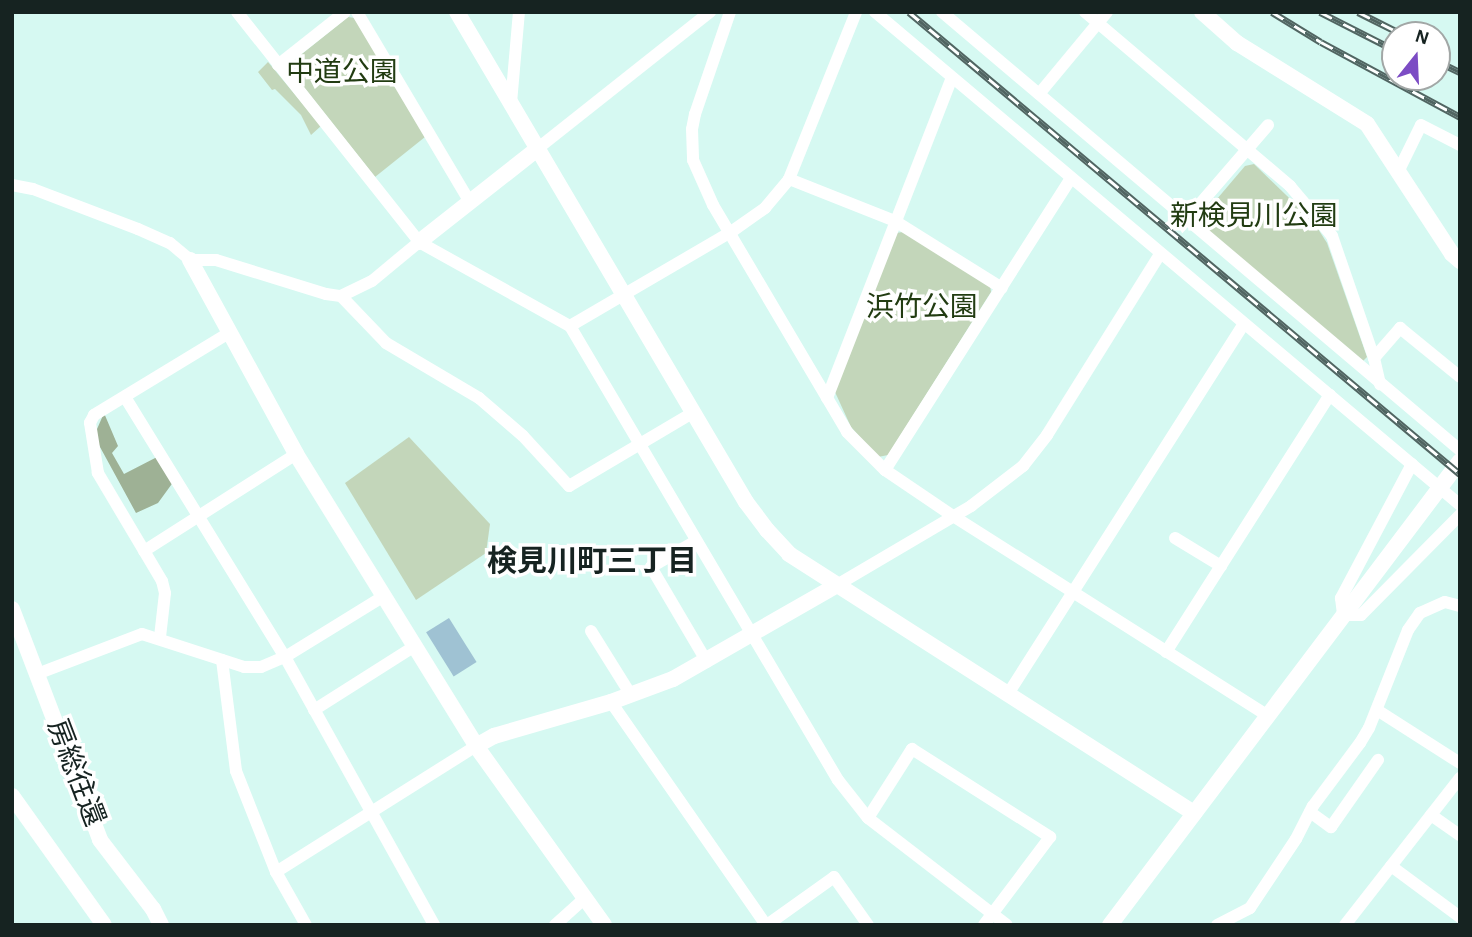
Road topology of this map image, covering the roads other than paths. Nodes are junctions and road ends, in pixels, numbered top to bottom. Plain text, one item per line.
1 (237, 12) edge
2 (345, 12) edge
3 (357, 12) edge
4 (457, 12) edge
5 (519, 12) edge
6 (688, 12) edge
7 (710, 12) edge
8 (730, 12) edge
9 (856, 12) edge
10 (875, 12) edge
11 (942, 12) edge
12 (1085, 12) edge
13 (1107, 12) edge
14 (1202, 12) edge
15 (699, 21) junction
16 (1098, 23) junction
17 (278, 65) junction
18 (952, 77) junction
19 (1039, 94) junction
20 (511, 103) junction
21 (1268, 125) dead end
22 (1460, 145) edge
23 (537, 149) junction
24 (1248, 150) junction
25 (1398, 172) junction
26 (1071, 178) junction
27 (789, 179) junction
28 (12, 185) edge
29 (470, 202) junction
30 (1187, 219) junction
31 (895, 221) junction
32 (731, 232) junction
33 (419, 242) junction
34 (1160, 254) junction
35 (190, 260) junction
36 (1460, 261) edge
37 (1002, 288) junction
38 (624, 293) junction
39 (341, 296) junction
40 (1244, 324) junction
41 (570, 326) junction
42 (229, 333) junction
43 (1374, 358) junction
44 (1460, 377) edge
45 (1380, 384) junction
46 (1330, 395) junction
47 (125, 397) junction
48 (827, 398) junction
49 (694, 412) junction
50 (640, 446) junction
51 (1460, 450) edge
52 (296, 454) junction
53 (1460, 461) edge
54 (1412, 464) junction
55 (885, 470) junction
56 (1460, 505) edge
57 (1460, 515) edge
58 (953, 516) junction
59 (198, 517) junction
60 (1175, 537) dead end
61 (696, 541) junction
62 (144, 551) junction
63 (1221, 566) junction
64 (837, 585) junction
65 (1074, 593) junction
66 (384, 596) junction
67 (1460, 606) edge
68 (12, 609) edge
69 (1347, 610) junction
70 (591, 631) dead end
71 (752, 636) junction
72 (160, 637) junction
73 (415, 646) junction
74 (1166, 652) junction
75 (285, 657) junction
76 (222, 660) junction
77 (707, 662) junction
78 (37, 674) junction
79 (1008, 694) junction
80 (631, 695) junction
81 (611, 702) junction
82 (314, 710) junction
83 (1377, 710) junction
84 (1268, 716) junction
85 (476, 746) junction
86 (1378, 760) dead end
87 (1460, 763) edge
88 (1460, 778) edge
89 (12, 796) edge
90 (371, 813) junction
91 (1194, 813) junction
92 (1310, 813) junction
93 (1431, 815) junction
94 (868, 818) junction
95 (1460, 835) edge
96 (1391, 866) junction
97 (276, 872) junction
98 (586, 898) junction
99 (993, 914) junction
100 (1460, 917) edge
101 (104, 925) edge
102 (161, 925) edge
103 (306, 925) edge
104 (434, 925) edge
105 (555, 925) edge
106 (604, 925) edge
107 (766, 925) edge
108 (868, 925) edge
109 (984, 925) edge
110 (1007, 925) edge
111 (1111, 925) edge
112 (1217, 925) edge
113 (1345, 925) edge

1 - 17 street
2 - 17 street
3 - 29 street
4 - 20 street
5 - 20 street
6 - 15 street
7 - 15 street
8 - 32 street
9 - 27 street
10 - 18 street
11 - 19 street
12 - 16 street
13 - 16 street
14 - 25 street
15 - 23 street
16 - 19 street
16 - 24 street
17 - 33 street
18 - 26 street
18 - 31 street
19 - 30 street
20 - 23 street
21 - 24 street
22 - 25 street
23 - 29 street
23 - 38 street
24 - 30 street
24 - 43 street
25 - 36 street
26 - 34 street
26 - 37 street
27 - 31 street
27 - 32 street
28 - 35 street
29 - 33 street
30 - 45 street
31 - 37 street
31 - 48 street
32 - 38 street
32 - 48 street
33 - 39 street
33 - 41 street
34 - 40 street
34 - 58 street
35 - 39 street
35 - 42 street
37 - 55 street
38 - 41 street
38 - 49 street
39 - 50 street
40 - 46 street
40 - 65 street
41 - 50 street
42 - 47 street
42 - 52 street
43 - 44 street
43 - 45 street
45 - 51 street
46 - 54 street
46 - 63 street
47 - 59 street
47 - 62 street
48 - 55 street
49 - 50 street
49 - 64 street
50 - 61 street
52 - 59 street
52 - 66 street
53 - 69 street
54 - 56 street
54 - 69 street
55 - 58 street
57 - 69 street
58 - 64 street
58 - 65 street
59 - 62 street
59 - 75 street
60 - 63 street
61 - 71 street
61 - 77 street
62 - 72 street
63 - 74 street
64 - 71 street
64 - 79 street
65 - 74 street
65 - 79 street
66 - 73 street
66 - 75 street
67 - 83 street
68 - 78 street, 房総往還
69 - 84 street
70 - 80 street
71 - 77 street
71 - 94 street
72 - 76 street
72 - 78 street
73 - 82 street
73 - 85 street
74 - 84 street
75 - 76 street
75 - 82 street
76 - 97 street
77 - 80 street
78 - 102 street, 房総往還
79 - 91 street
80 - 81 street
81 - 85 street
81 - 107 street
82 - 90 street
83 - 87 street
83 - 92 street
84 - 91 street
85 - 90 street
85 - 98 street
86 - 92 street
88 - 93 street
89 - 101 street
90 - 97 street
90 - 104 street
91 - 111 street
92 - 112 street
93 - 95 street
93 - 96 street
94 - 99 street
94 - 99 street
96 - 100 street
96 - 113 street
97 - 103 street
98 - 105 street
98 - 106 street
99 - 109 street
99 - 110 street
107 - 108 street

